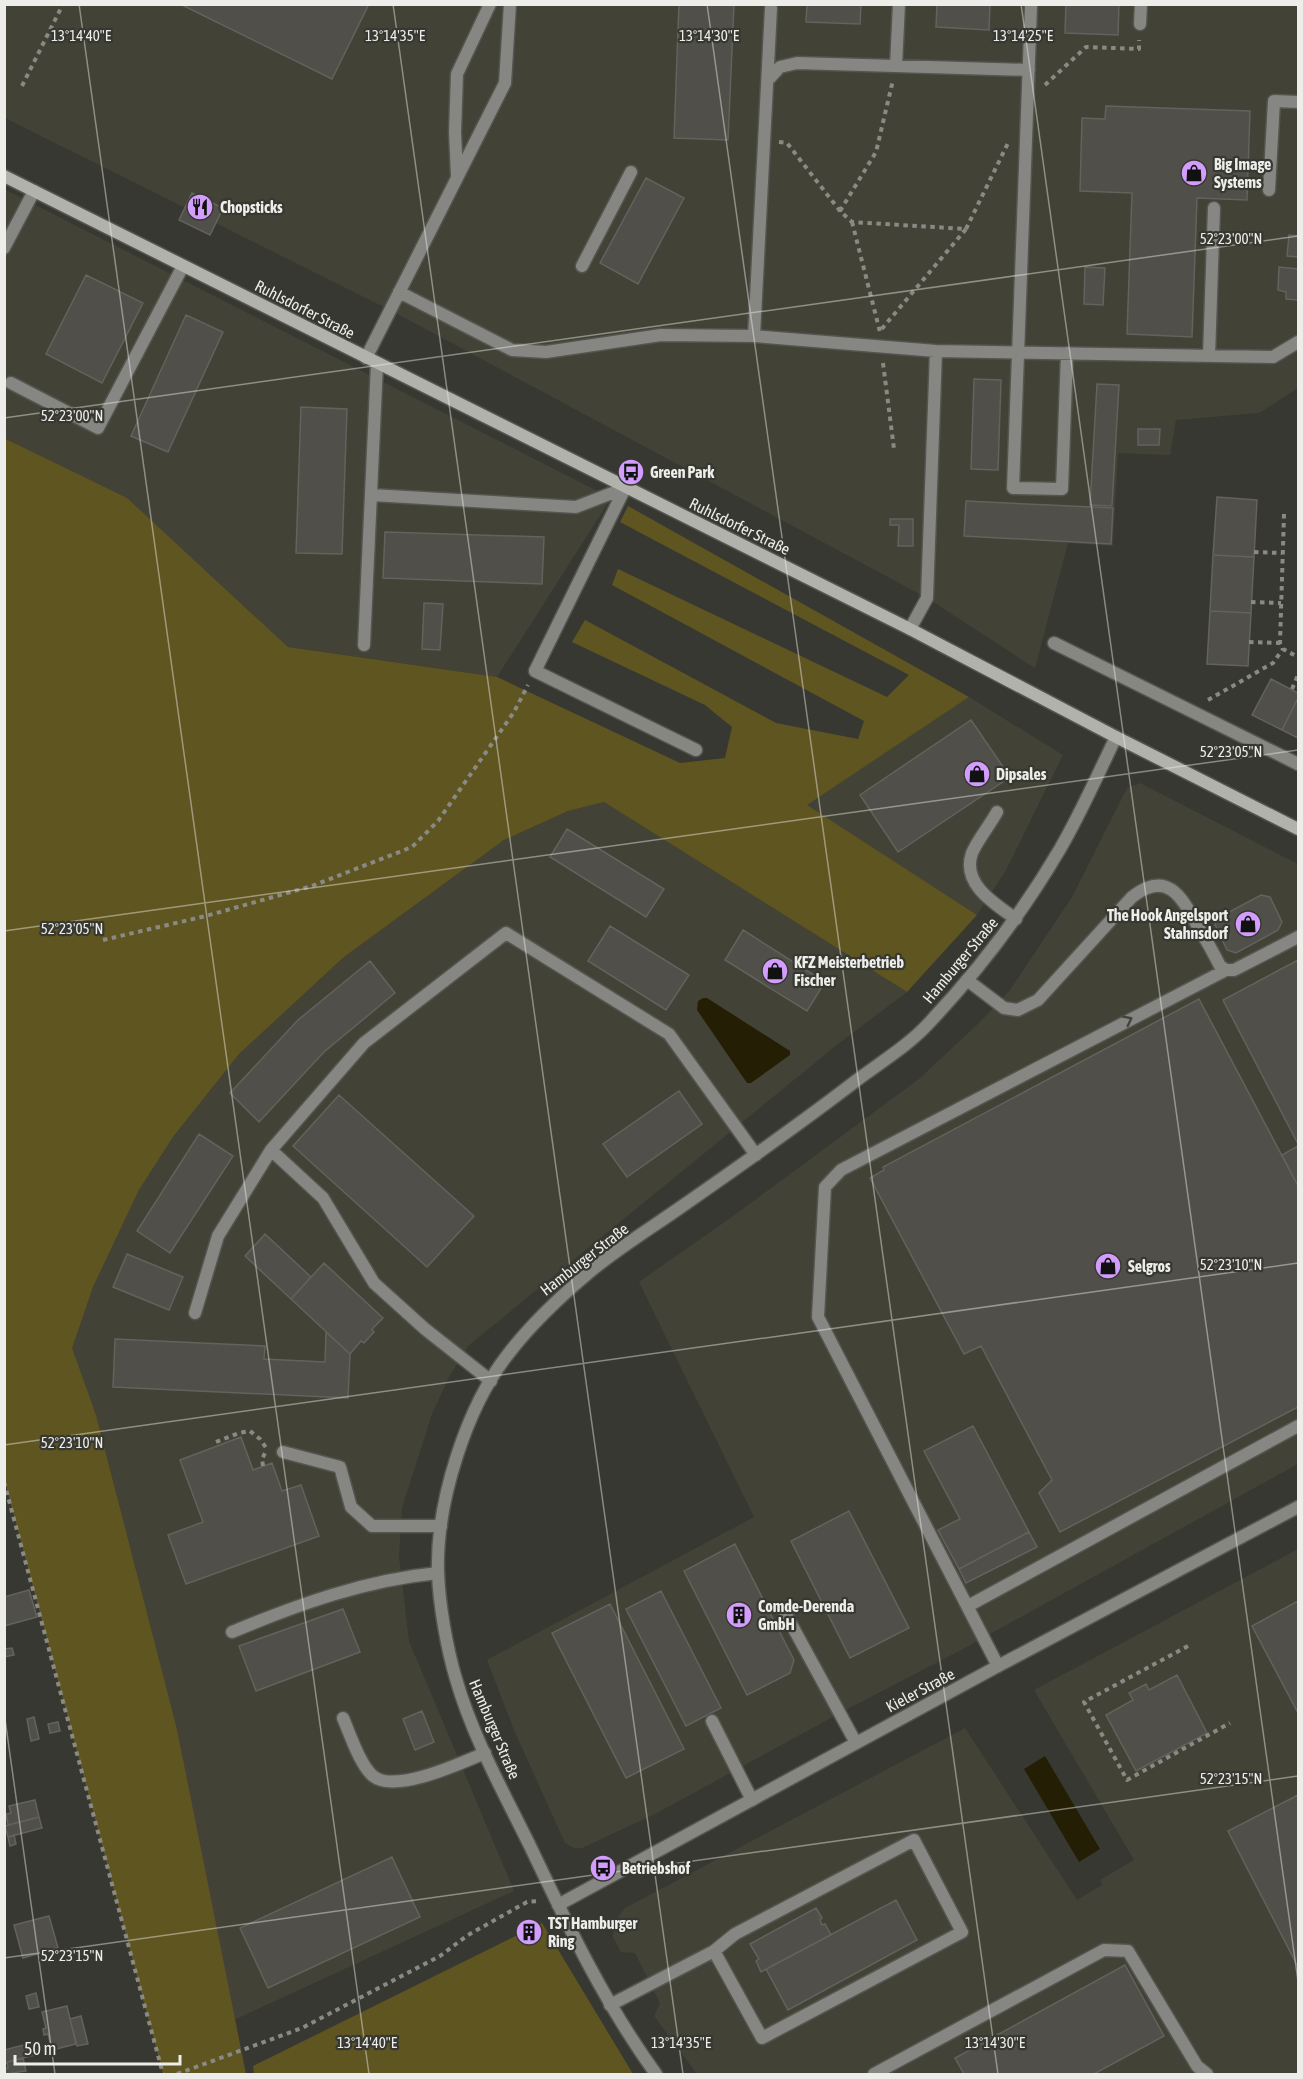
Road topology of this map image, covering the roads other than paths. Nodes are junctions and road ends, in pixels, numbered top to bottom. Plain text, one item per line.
1 (490, 4) edge
2 (510, 4) edge
3 (899, 4) edge
4 (1141, 4) edge
5 (1031, 6) edge
6 (771, 8) dead end
7 (1140, 24) dead end
8 (896, 66) junction
9 (1029, 70) junction
10 (768, 80) junction
11 (1299, 102) edge
12 (631, 172) dead end
13 (4, 176) edge
14 (458, 177) junction
15 (1269, 190) dead end
16 (34, 191) junction
17 (1214, 208) dead end
18 (4, 248) edge
19 (183, 266) junction
20 (582, 266) dead end
21 (399, 292) junction
22 (754, 336) junction
23 (1299, 342) edge
24 (936, 351) junction
25 (1018, 352) junction
26 (1067, 353) junction
27 (1209, 356) junction
28 (371, 361) junction
29 (11, 383) dead end
30 (625, 488) junction
31 (372, 495) junction
32 (910, 629) junction
33 (1054, 643) dead end
34 (364, 645) dead end
35 (1116, 737) junction
36 (696, 750) dead end
37 (1299, 764) edge
38 (997, 812) dead end
39 (1299, 829) edge
40 (1016, 918) junction
41 (1299, 937) edge
42 (1226, 970) junction
43 (967, 980) junction
44 (271, 1150) junction
45 (756, 1155) junction
46 (195, 1313) dead end
47 (490, 1381) junction
48 (1299, 1426) edge
49 (284, 1452) dead end
50 (1299, 1507) edge
51 (441, 1526) junction
52 (438, 1572) junction
53 (968, 1606) junction
54 (783, 1609) dead end
55 (232, 1632) dead end
56 (998, 1666) junction
57 (343, 1718) dead end
58 (711, 1721) dead end
59 (856, 1743) junction
60 (485, 1753) junction
61 (752, 1800) junction
62 (558, 1905) junction
63 (714, 1951) junction
64 (610, 2005) junction
65 (656, 2074) edge
66 (874, 2074) edge
67 (1208, 2074) edge

1 - 14 street
2 - 14 street
3 - 8 street
4 - 7 street
5 - 9 street
6 - 10 street
8 - 9 street
8 - 10 street
9 - 25 street
10 - 22 street
11 - 15 street
12 - 20 street
13 - 16 street, Ruhlsdorfer Straße
14 - 21 street
16 - 18 street
16 - 19 street, Ruhlsdorfer Straße
17 - 27 street
19 - 28 street, Ruhlsdorfer Straße
19 - 29 street
21 - 22 street
21 - 28 street
22 - 24 street
23 - 27 street
24 - 25 street
24 - 32 street
25 - 26 street
25 - 26 street
26 - 27 street
28 - 30 street, Ruhlsdorfer Straße
28 - 31 street
30 - 31 street
30 - 32 street, Ruhlsdorfer Straße
30 - 36 street
31 - 34 street
32 - 35 street, Ruhlsdorfer Straße
33 - 37 street
35 - 39 street, Ruhlsdorfer Straße
35 - 40 street, Hamburger Straße
38 - 40 street
40 - 43 street, Hamburger Straße
41 - 42 street
42 - 43 street
53 -> 42 street
43 - 45 street, Hamburger Straße
44 - 45 street
44 - 46 street
44 - 47 street
45 - 47 street, Hamburger Straße
47 - 51 street, Hamburger Straße
48 - 53 street
49 - 51 street
50 - 56 street, Kieler Straße
51 - 52 street, Hamburger Straße
52 - 55 street
52 - 60 street, Hamburger Straße
53 - 56 street
54 - 59 street
56 - 59 street, Kieler Straße
57 - 60 street
58 - 61 street
59 - 61 street, Kieler Straße
60 - 62 street, Hamburger Straße
61 - 62 street, Kieler Straße
62 - 64 street, Hamburger Straße
63 - 63 street
63 - 64 street
64 - 65 street, Hamburger Straße
66 - 67 street

